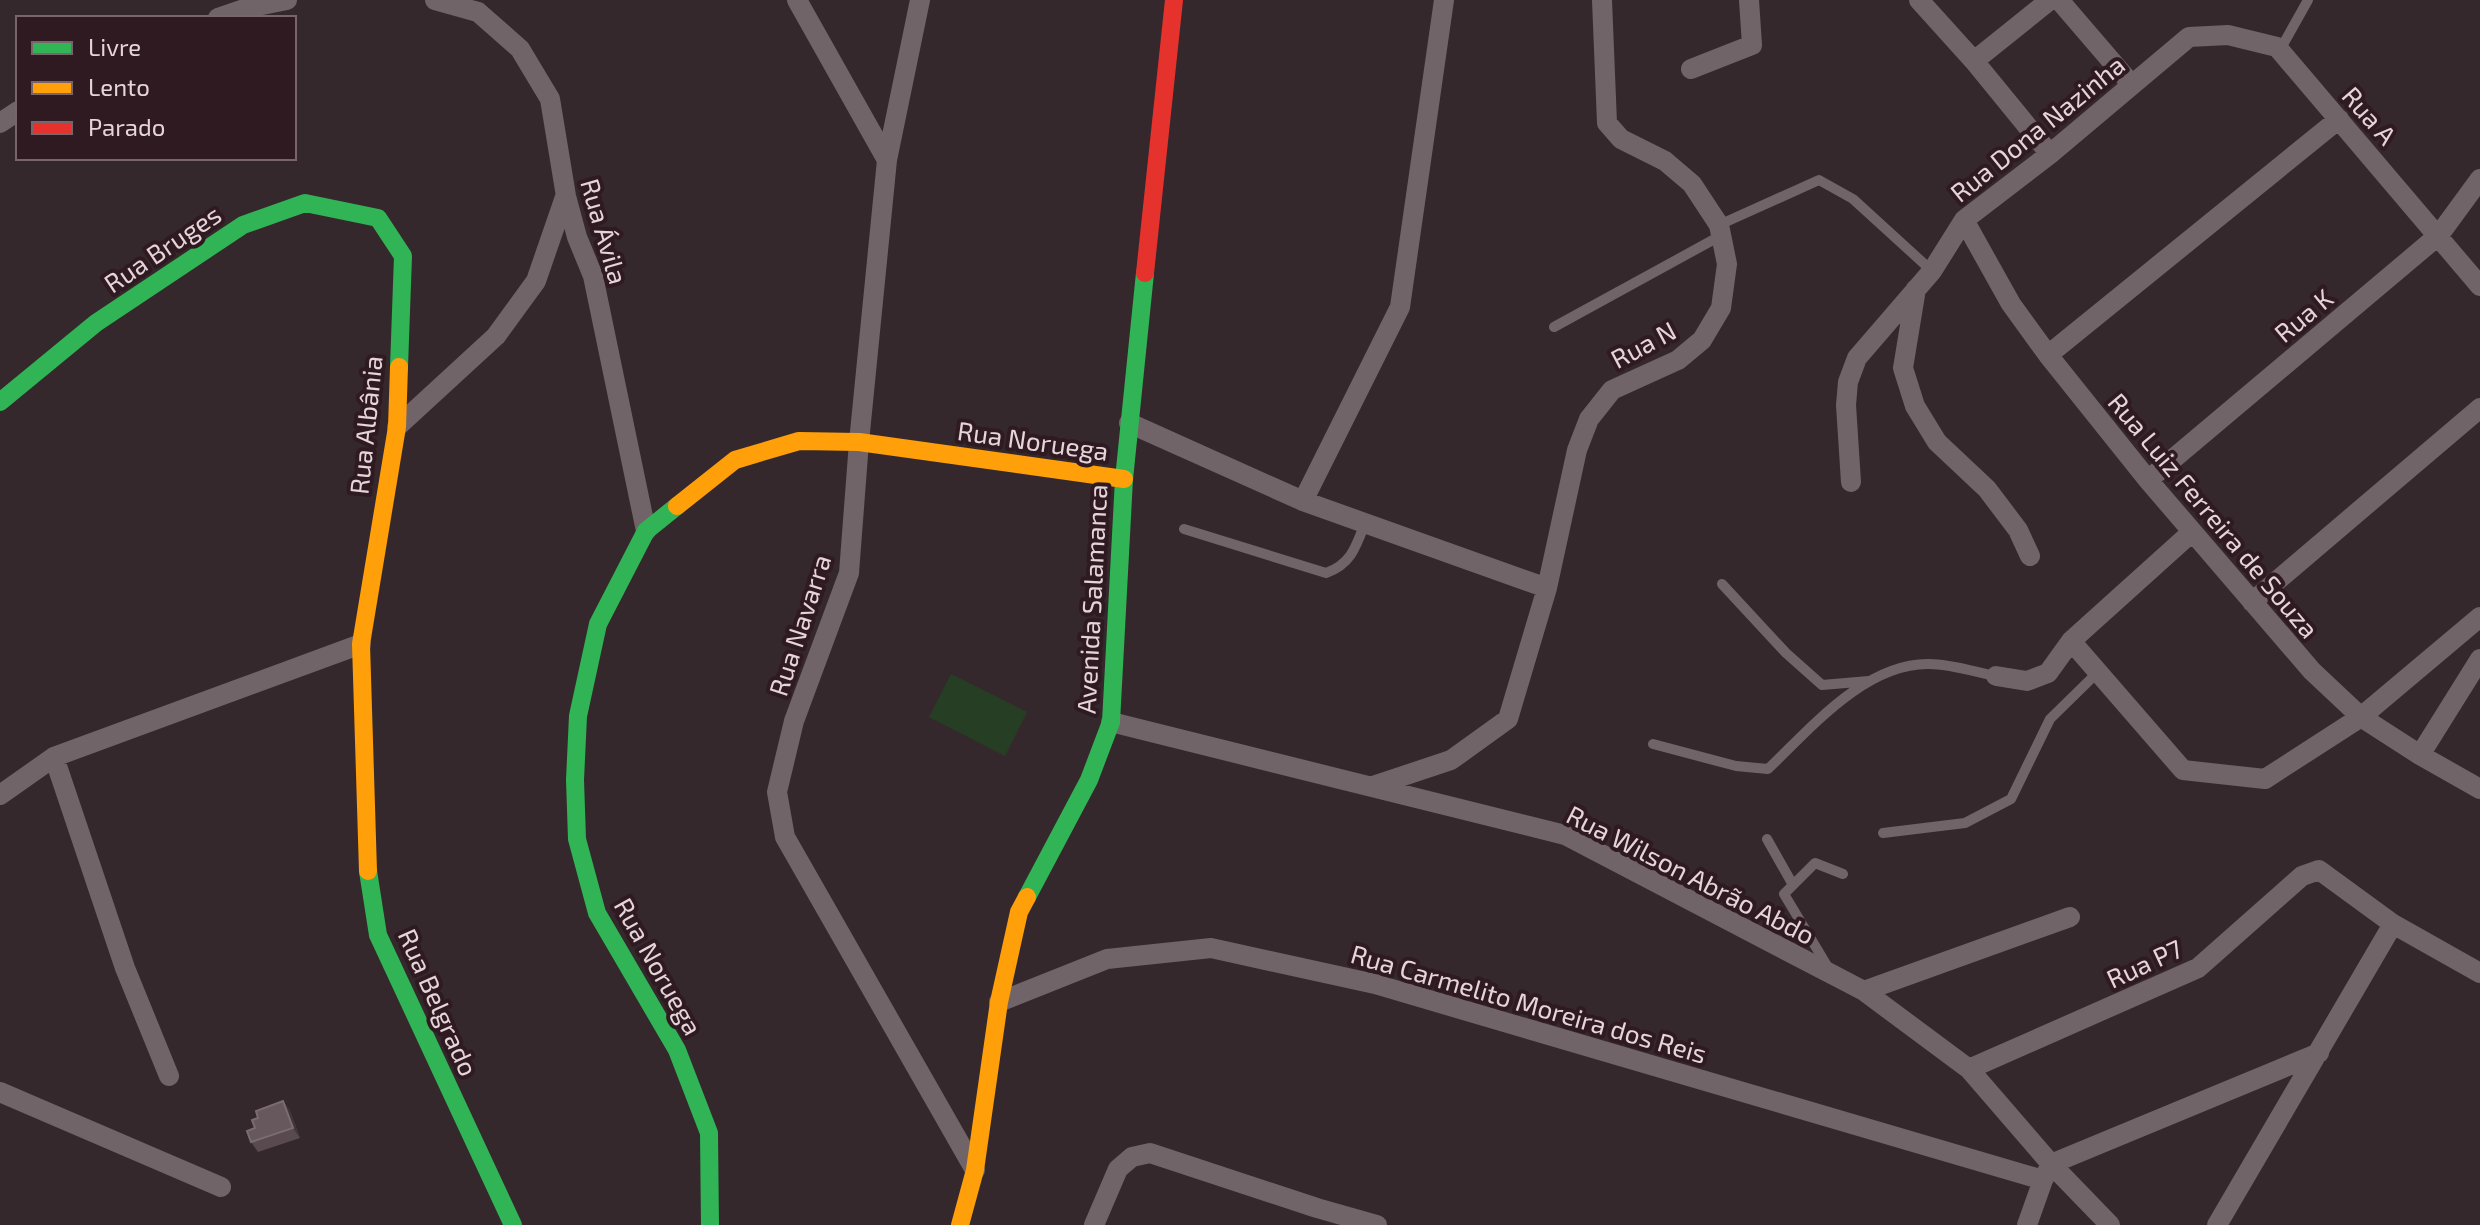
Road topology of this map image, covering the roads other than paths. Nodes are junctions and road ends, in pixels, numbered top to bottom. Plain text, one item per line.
1 (287, 0) edge
2 (435, 0) edge
3 (797, 0) edge
4 (920, 0) edge
5 (1174, 0) edge
6 (1444, 0) edge
7 (1602, 0) edge
8 (1749, 0) edge
9 (1919, 0) edge
10 (2050, 0) edge
11 (2059, 0) edge
12 (2308, 0) edge
13 (224, 16) edge
14 (2280, 50) junction
15 (1974, 61) junction
16 (1691, 69) dead end
17 (2132, 85) junction
18 (2339, 119) junction
19 (2050, 154) junction
20 (887, 160) junction
21 (2480, 179) edge
22 (566, 196) junction
23 (378, 218) joint
24 (1964, 220) junction
25 (1721, 230) junction
26 (2439, 235) junction
27 (1932, 271) junction
28 (2480, 286) edge
29 (1916, 289) junction
30 (1554, 327) dead end
31 (2048, 355) junction
32 (0, 402) edge
33 (2480, 408) edge
34 (1129, 423) junction
35 (397, 427) junction
36 (859, 442) junction
37 (1124, 479) junction
38 (2148, 480) junction
39 (1851, 482) dead end
40 (1303, 501) junction
41 (1365, 523) junction
42 (1184, 529) dead end
43 (646, 531) junction
44 (2192, 532) junction
45 (2030, 556) dead end
46 (1722, 584) dead end
47 (1547, 588) junction
48 (2252, 602) junction
49 (2480, 617) edge
50 (2071, 641) junction
51 (361, 644) junction
52 (2480, 659) edge
53 (2098, 672) junction
54 (1996, 676) joint
55 (1870, 681) junction
56 (2361, 717) junction
57 (1111, 722) junction
58 (1653, 744) dead end
59 (2420, 755) junction
60 (54, 757) junction
61 (1373, 786) junction
62 (2480, 789) edge
63 (0, 795) edge
64 (1883, 833) dead end
65 (1767, 839) dead end
66 (1843, 874) dead end
67 (1793, 885) junction
68 (2070, 917) dead end
69 (2393, 924) junction
70 (2480, 973) edge
71 (1832, 975) junction
72 (1864, 991) junction
73 (999, 1002) junction
74 (2319, 1053) junction
75 (1969, 1069) junction
76 (169, 1076) dead end
77 (0, 1092) edge
78 (975, 1170) junction
79 (2047, 1172) junction
80 (221, 1187) dead end
81 (1314, 1217) edge
82 (513, 1225) edge
83 (710, 1225) edge
84 (960, 1225) edge
85 (1094, 1225) edge
86 (1377, 1225) edge
87 (2027, 1225) edge
88 (2110, 1225) edge
89 (2217, 1225) edge

1 - 13 street
2 - 22 street, Rua Ávila
3 - 20 street
4 - 20 street, Rua Navarra
5 - 34 street, Avenida Salamanca
6 - 40 street
7 - 25 street, Rua N
8 - 16 street
9 - 15 street
10 - 15 street
11 - 17 street
12 - 14 lane
14 - 17 street, Rua Dona Nazinha
14 - 18 street, Rua A
15 - 19 street
17 - 19 street, Rua Dona Nazinha
18 - 26 street, Rua A
18 - 31 street
19 - 24 street, Rua Dona Nazinha
20 - 36 street, Rua Navarra
21 - 26 street, Rua K
22 - 35 street
22 - 43 street, Rua Ávila
23 - 32 street, Rua Bruges
23 - 35 street, Rua Albânia
24 - 27 street, Rua Dona Nazinha
24 - 31 street, Rua Luiz Ferreira de Souza
25 - 27 lane
25 - 30 lane
25 - 47 street, Rua N
26 - 28 street, Rua A
26 - 38 street, Rua K
27 - 29 street, Rua Dona Nazinha
29 - 39 street, Rua Dona Nazinha
29 - 45 street
31 - 38 street, Rua Luiz Ferreira de Souza
33 - 48 street
34 - 37 street, Avenida Salamanca
34 - 40 street
35 - 51 street, Rua Albânia
36 - 37 street, Rua Noruega
36 - 43 street, Rua Noruega
36 - 78 street, Rua Navarra
37 - 57 street, Avenida Salamanca
38 - 44 street, Rua Luiz Ferreira de Souza
40 - 41 street
41 - 42 lane
41 - 47 street
43 - 83 street, Rua Noruega
44 - 48 street, Rua Luiz Ferreira de Souza
44 - 50 street
46 - 55 lane
47 - 61 street, Rua N
48 - 56 street, Rua Luiz Ferreira de Souza
49 - 56 street
50 - 53 street
50 - 54 street
51 - 60 street
51 - 82 street, Rua Belgrado
52 - 59 street
53 - 56 street
53 - 64 lane
54 - 55 lane
55 - 58 lane
56 - 59 street, Rua Luiz Ferreira de Souza
57 - 61 street, Rua Wilson Abrão Abdo
57 - 73 street, Avenida Salamanca
59 - 62 street, Rua Luiz Ferreira de Souza
60 - 63 street
60 - 76 street
61 - 71 street, Rua Wilson Abrão Abdo
65 - 67 lane
66 - 67 lane
67 - 71 lane
68 - 72 street
69 - 70 street
69 - 74 street
69 - 75 street, Rua P7
71 - 72 street, Rua Wilson Abrão Abdo
72 - 75 street, Rua Wilson Abrão Abdo
73 - 78 street, Avenida Salamanca
73 - 79 street, Rua Carmelito Moreira dos Reis
74 - 79 street
74 - 89 street
75 - 79 street, Rua Wilson Abrão Abdo
77 - 80 street
78 - 84 street, Avenida Salamanca
79 - 87 street
79 - 88 street, Rua Wilson Abrão Abdo
81 - 85 street
81 - 86 street

